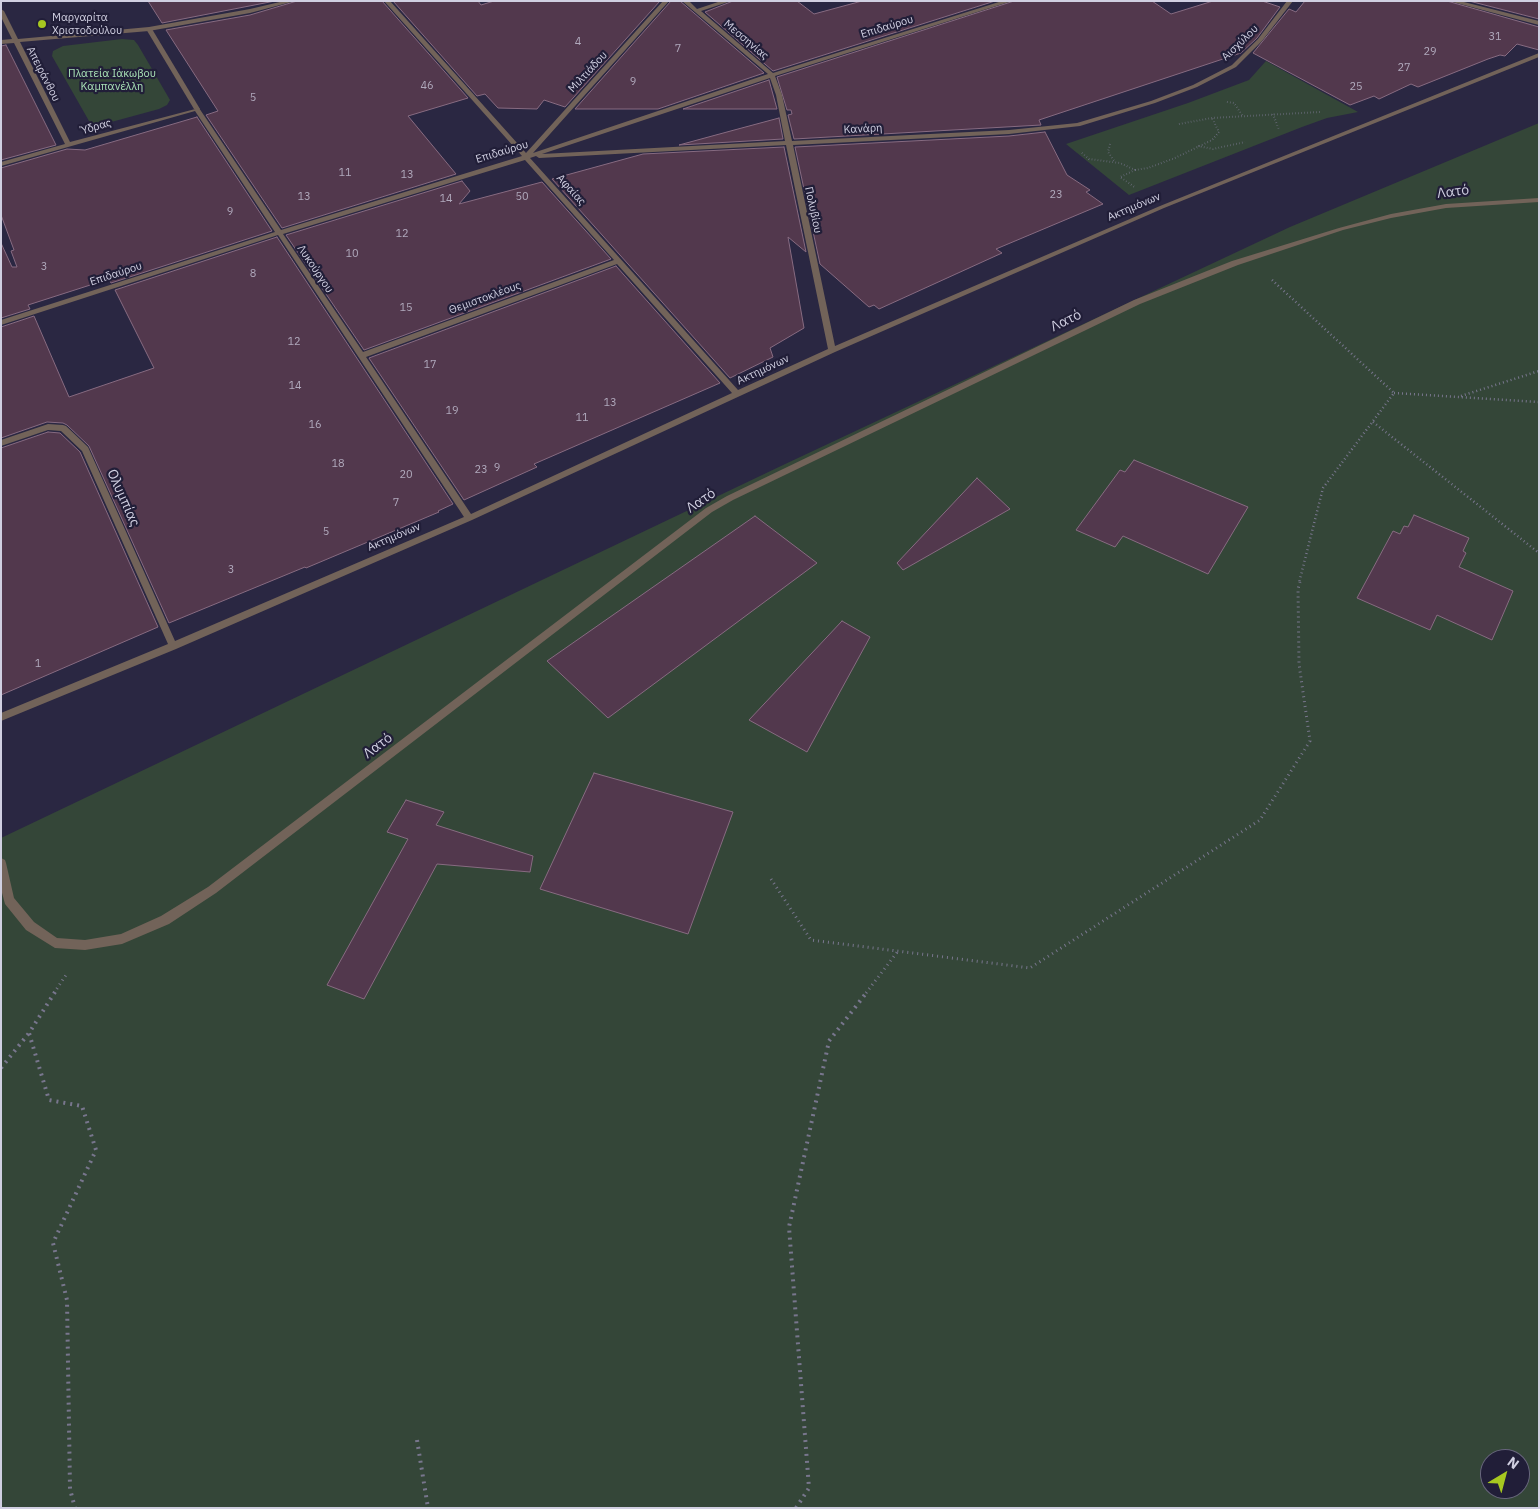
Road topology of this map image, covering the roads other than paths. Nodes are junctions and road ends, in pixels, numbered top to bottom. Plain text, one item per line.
1 (292, 1) edge
2 (387, 1) edge
3 (666, 1) edge
4 (685, 1) edge
5 (728, 1) edge
6 (1009, 1) edge
7 (1290, 1) edge
8 (1452, 1) edge
9 (1, 11) edge
10 (696, 11) junction
11 (1539, 24) edge
12 (149, 29) junction
13 (1, 42) edge
14 (16, 42) junction
15 (1539, 55) edge
16 (772, 75) junction
17 (1195, 86) joint
18 (197, 109) junction
19 (788, 143) junction
20 (69, 146) junction
21 (526, 157) junction
22 (1, 164) edge
23 (1539, 200) edge
24 (278, 233) junction
25 (618, 261) junction
26 (1, 323) edge
27 (832, 350) junction
28 (360, 356) junction
29 (737, 394) junction
30 (1, 443) edge
31 (469, 518) junction
32 (174, 646) junction
33 (1, 717) edge
34 (1, 863) edge

1 - 12 street
2 - 21 street, Αφαίας
3 - 21 street, Μιλτιάδου
4 - 10 street, Μεσσηνίας
5 - 10 street
6 - 16 street, Επιδαύρου
7 - 17 street, Αισχύλου
8 - 11 street
9 - 14 street, Απειράνθου
10 - 16 street, Μεσσηνίας
12 - 14 street
12 - 18 street, Λυκούργου
13 - 14 street
14 - 20 street, Απειράνθου
15 - 27 street, Ακτημόνων
16 - 19 street, Πολυβίου
16 - 21 street, Επιδαύρου
17 - 19 street, Κανάρη
18 - 20 street, Ύδρας
18 - 24 street, Λυκούργου
19 - 21 street, Κανάρη
19 - 27 street, Πολυβίου
20 - 22 street, Ύδρας
21 - 24 street, Επιδαύρου
21 - 25 street, Αφαίας
23 - 34 street, Λατό
24 - 26 street, Επιδαύρου
24 - 28 street, Λυκούργου
25 - 28 street, Θεμιστοκλέους
25 - 29 street, Αφαίας
27 - 29 street, Ακτημόνων
28 - 31 street, Λυκούργου
29 - 31 street, Ακτημόνων
30 - 32 street, Ολυμπίας
31 - 32 street, Ακτημόνων
32 - 33 street, Ακτημόνων

